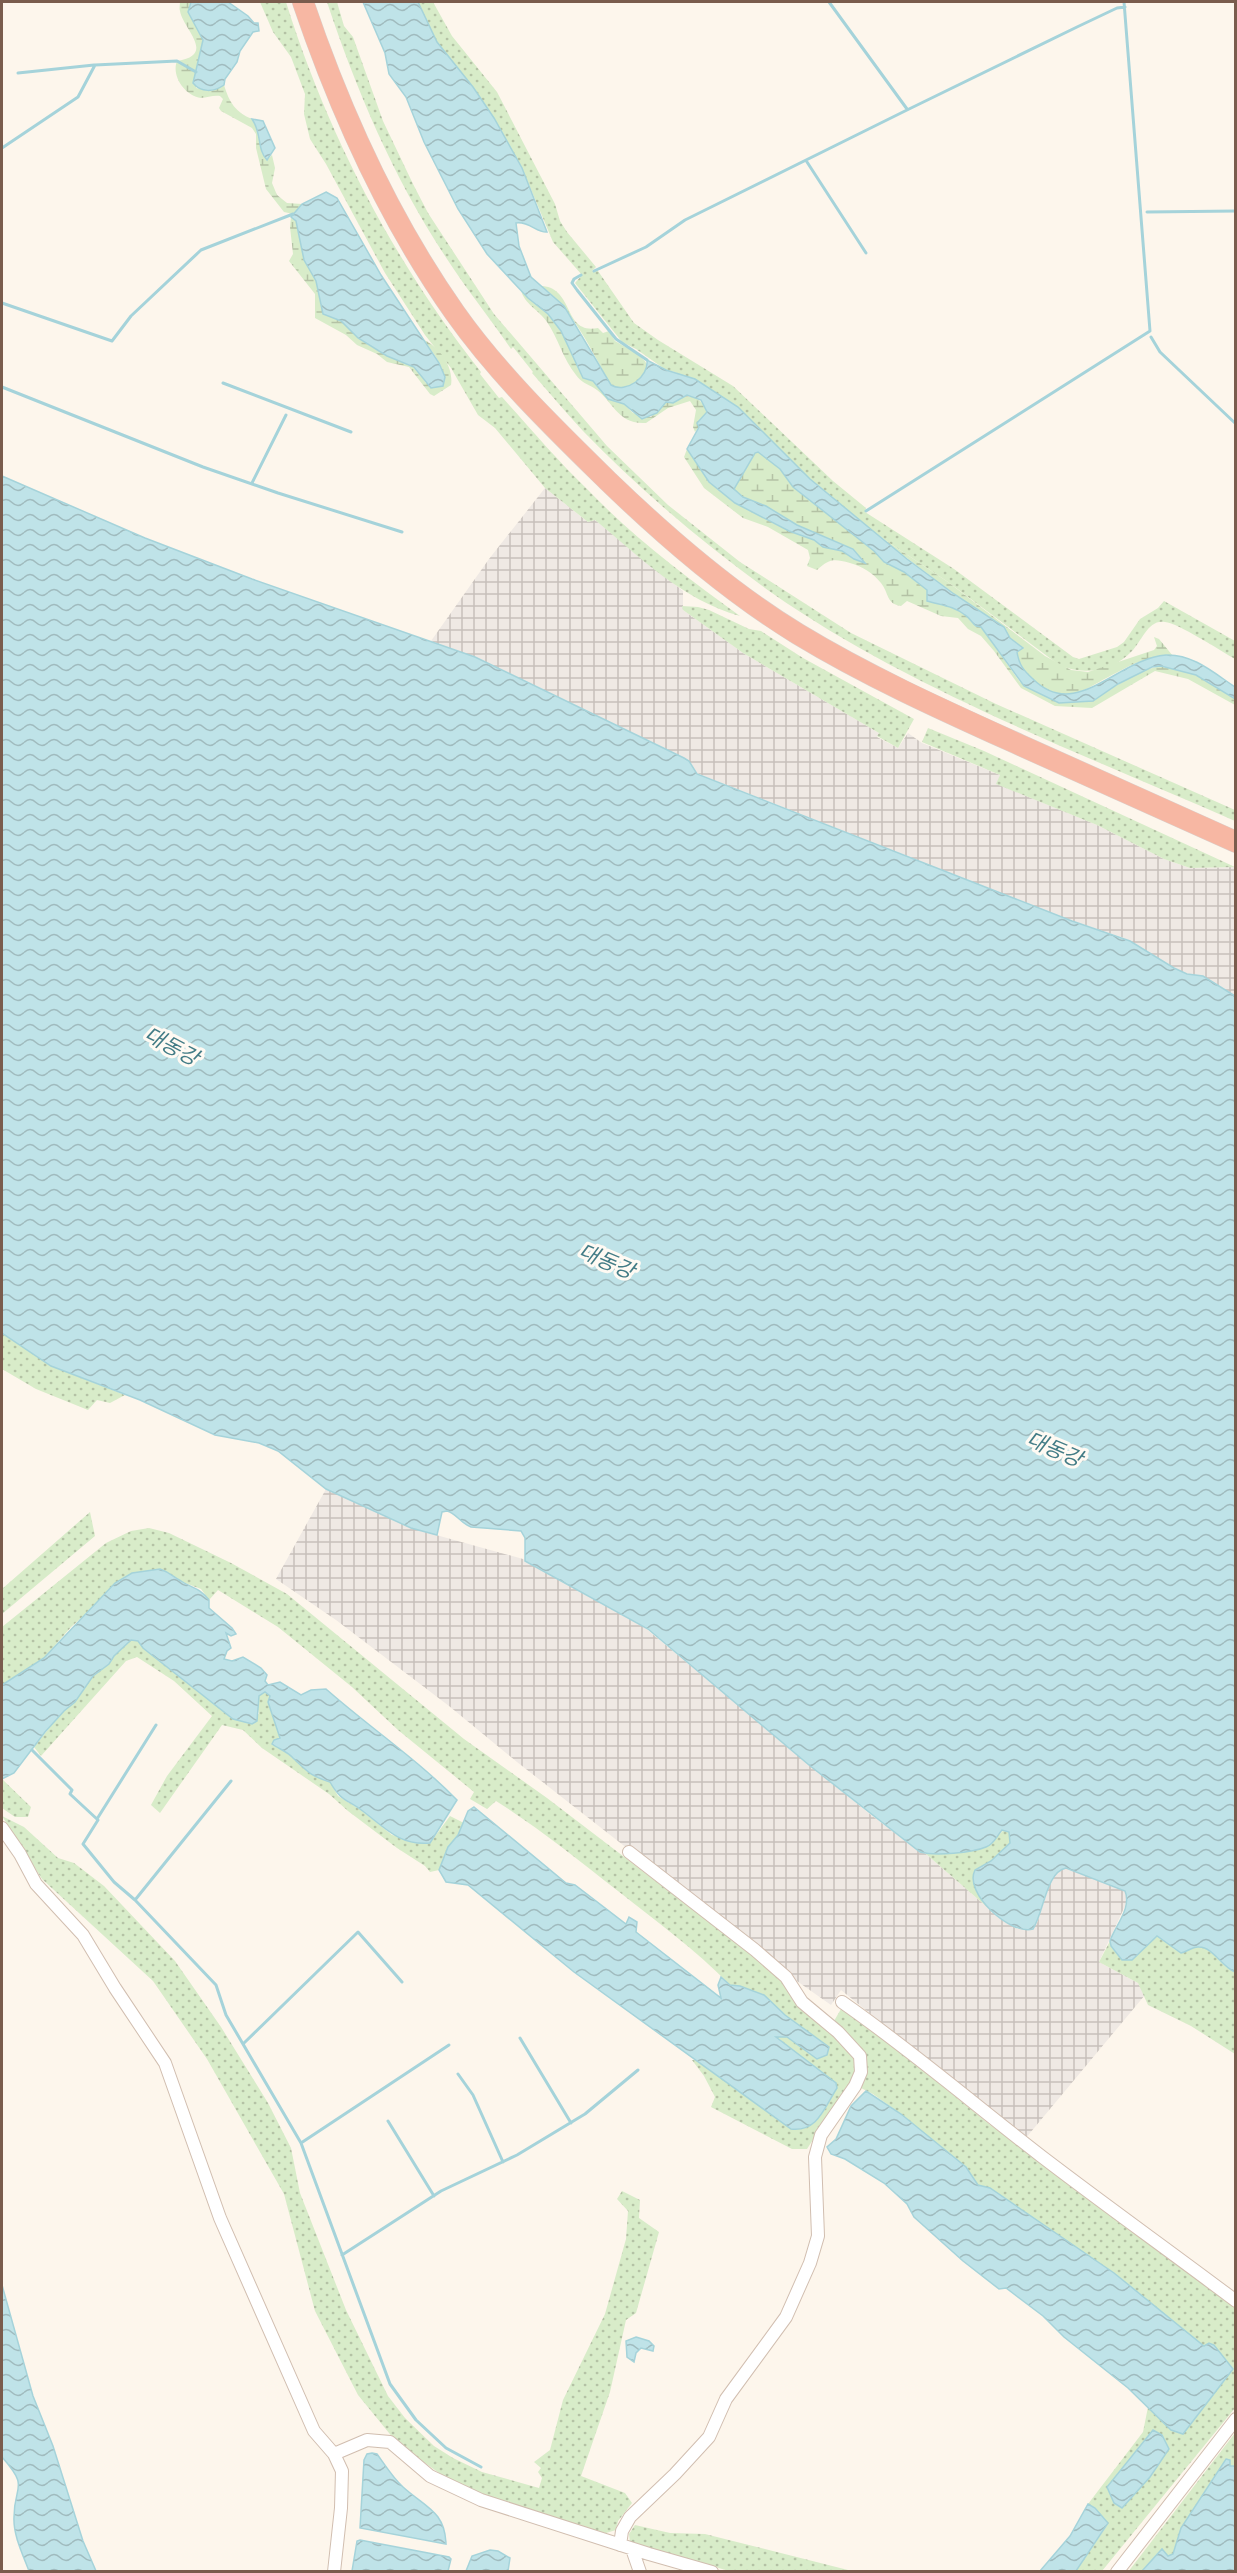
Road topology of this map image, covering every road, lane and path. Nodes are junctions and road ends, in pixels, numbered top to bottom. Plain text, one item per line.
1 (303, 2) edge
2 (1236, 842) edge
3 (2, 1828) edge
4 (629, 1852) dead end
5 (842, 2002) dead end
6 (1236, 2301) edge
7 (1236, 2419) edge
8 (334, 2454) junction
9 (626, 2547) junction
10 (334, 2571) edge
11 (640, 2571) edge
12 (712, 2571) edge
13 (1117, 2571) edge

1 - 2 highway
3 - 8 street
4 - 9 street
5 - 6 street
7 - 13 street
8 - 9 street
8 - 10 street
9 - 11 street
9 - 12 street

